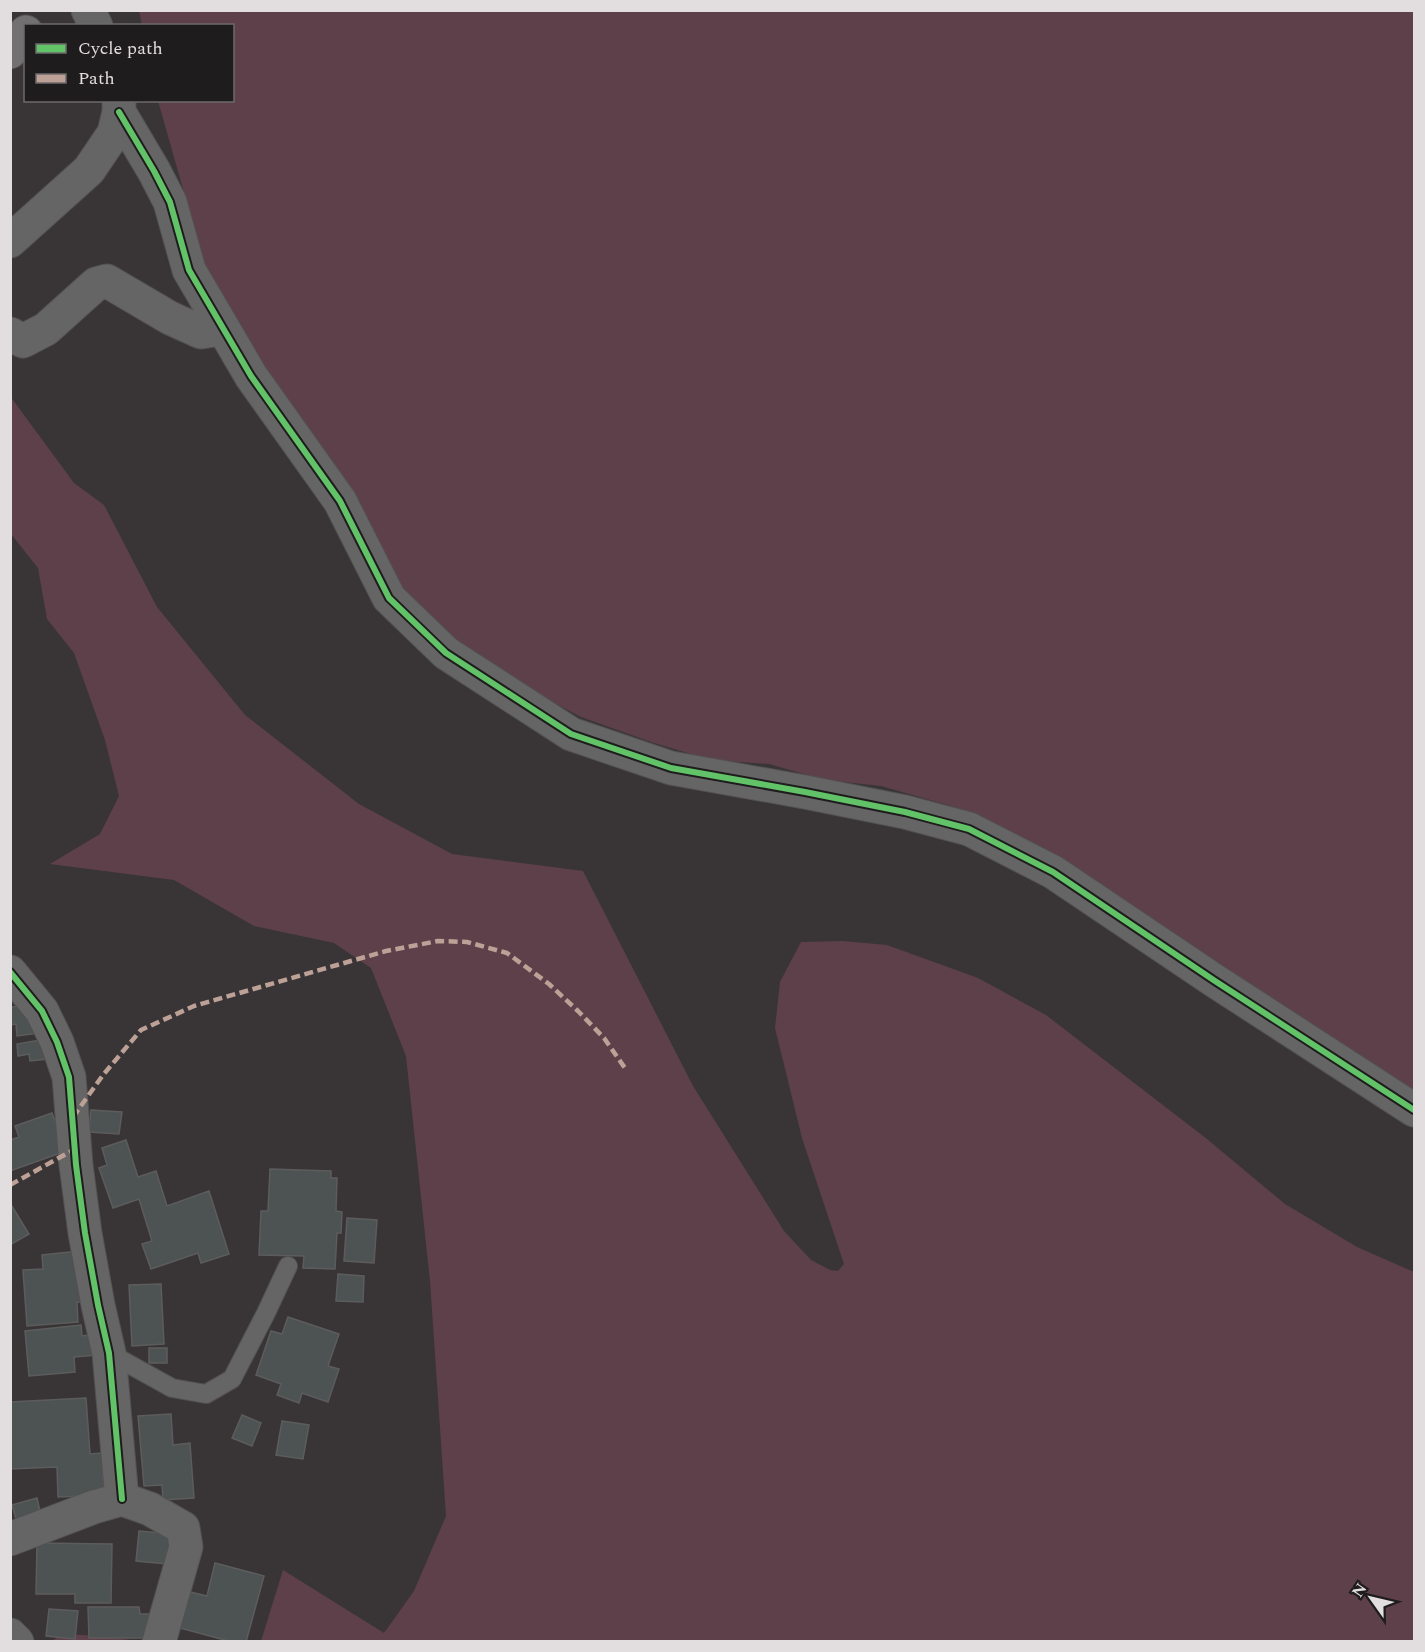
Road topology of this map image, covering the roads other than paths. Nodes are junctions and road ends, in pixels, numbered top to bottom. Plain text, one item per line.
1 (42, 10) edge
2 (87, 10) edge
3 (32, 24) edge
4 (95, 24) edge
5 (24, 34) edge
6 (10, 52) edge
7 (119, 106) edge
8 (10, 241) edge
9 (222, 329) junction
10 (10, 334) edge
11 (10, 972) edge
12 (1414, 1110) edge
13 (288, 1266) dead end
14 (109, 1353) junction
15 (122, 1500) junction
16 (10, 1539) edge
17 (10, 1635) edge
18 (17, 1641) edge
19 (159, 1641) edge

1 - 3 highway
2 - 4 street
5 - 6 highway
7 - 8 street
7 - 9 street
9 - 10 street
9 - 12 street
11 - 14 street
13 - 14 lane
14 - 15 street
15 - 16 street
15 - 19 street
17 - 18 street

